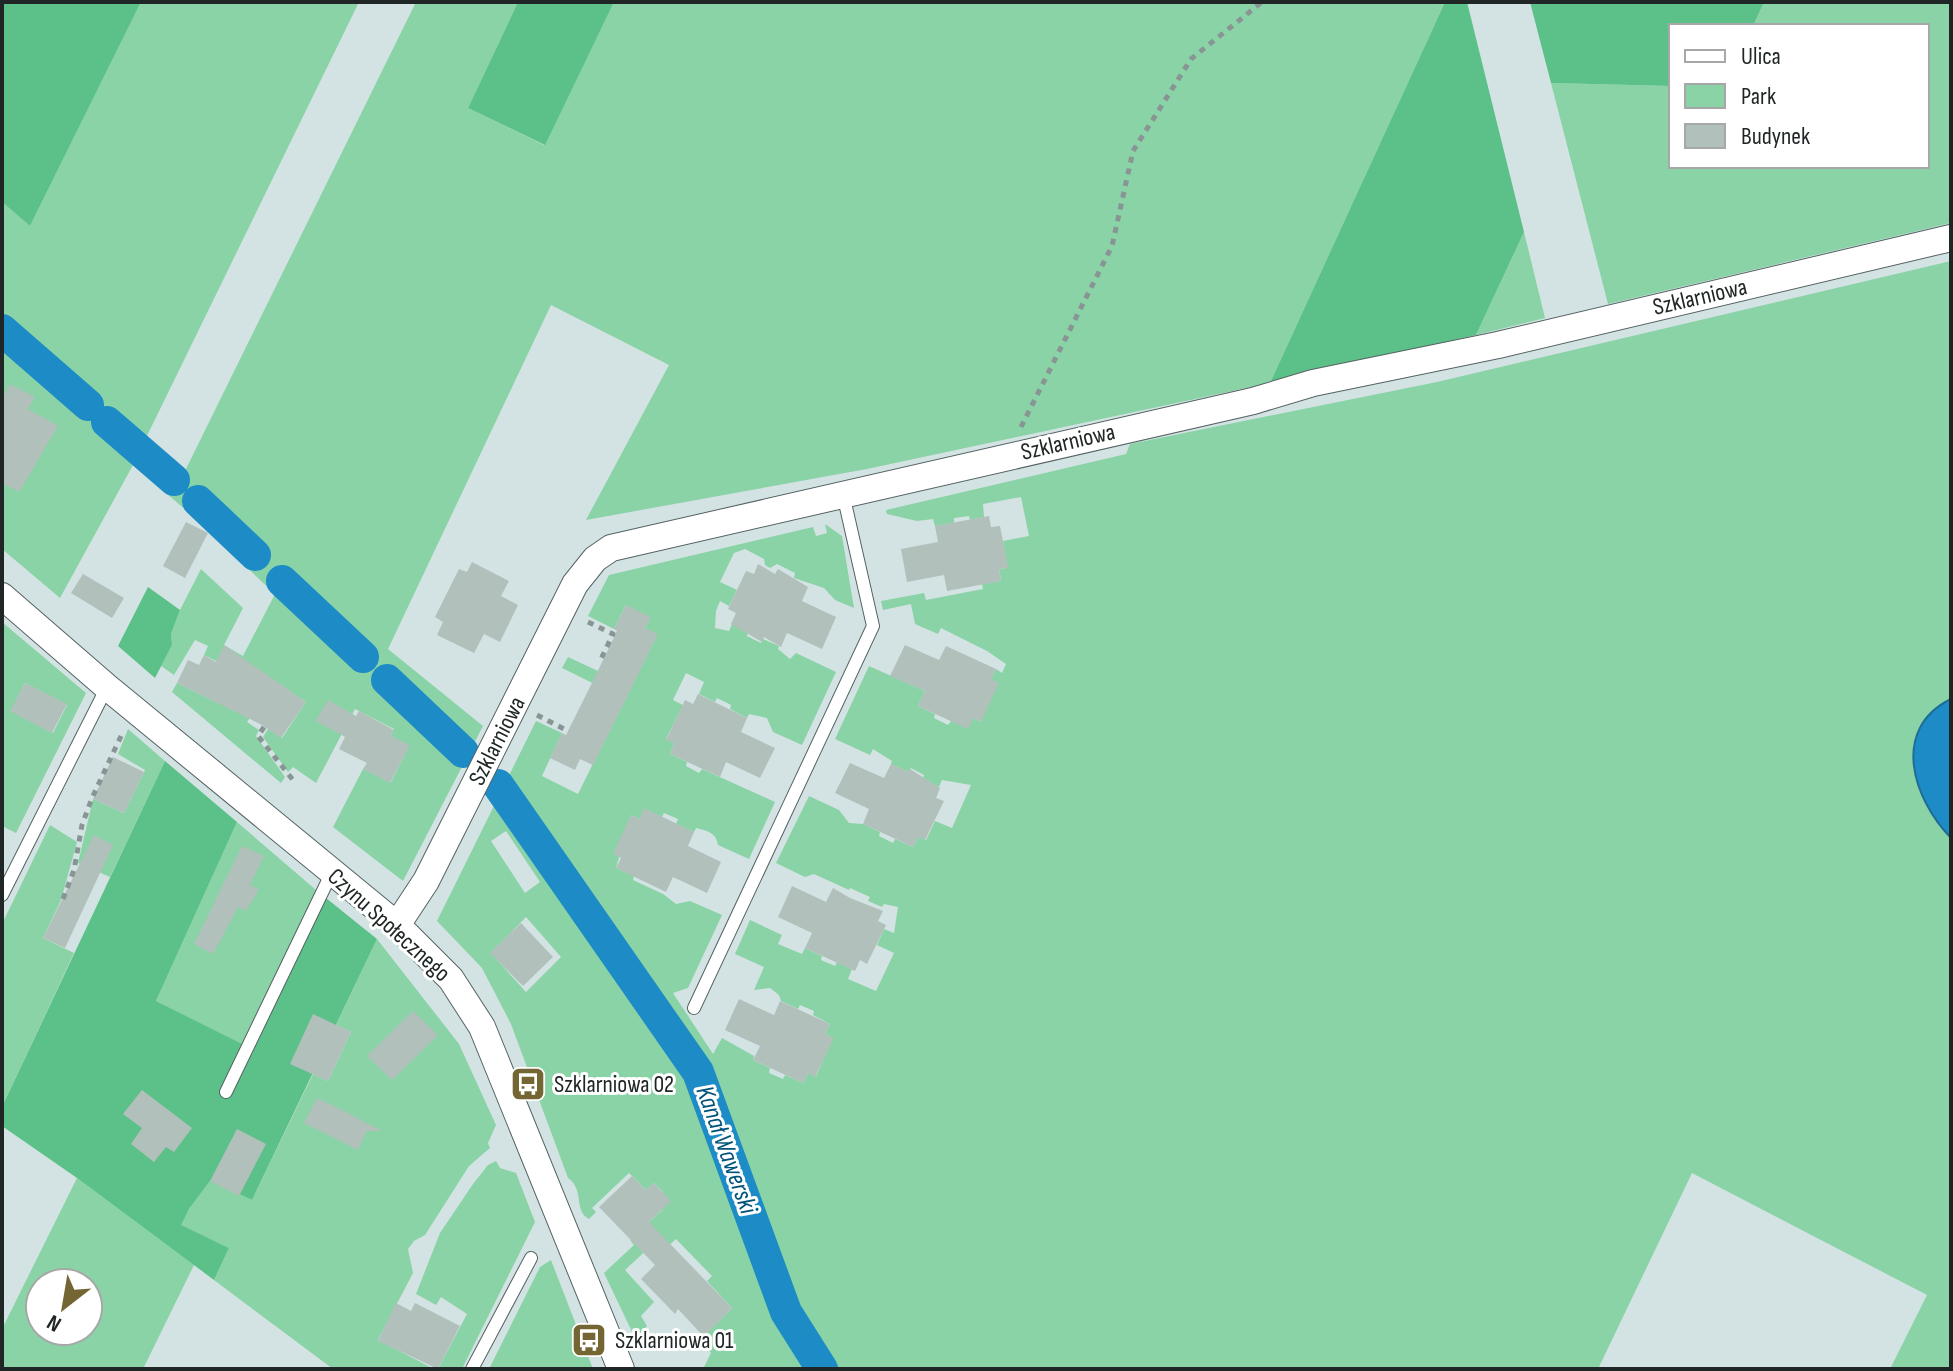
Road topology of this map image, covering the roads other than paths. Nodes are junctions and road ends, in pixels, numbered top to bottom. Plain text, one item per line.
1 (1951, 238) edge
2 (843, 494) junction
3 (2, 596) edge
4 (105, 692) junction
5 (332, 872) junction
6 (2, 895) edge
7 (397, 925) junction
8 (694, 1008) dead end
9 (226, 1092) dead end
10 (531, 1258) dead end
11 (472, 1369) edge
12 (621, 1369) edge

1 - 2 street, Szklarniowa
2 - 7 street, Szklarniowa
2 - 8 lane
3 - 4 street, Czynu Społecznego
4 - 5 street, Czynu Społecznego
4 - 6 lane
5 - 7 street, Czynu Społecznego
5 - 9 lane
7 - 12 street, Czynu Społecznego
10 - 11 lane

